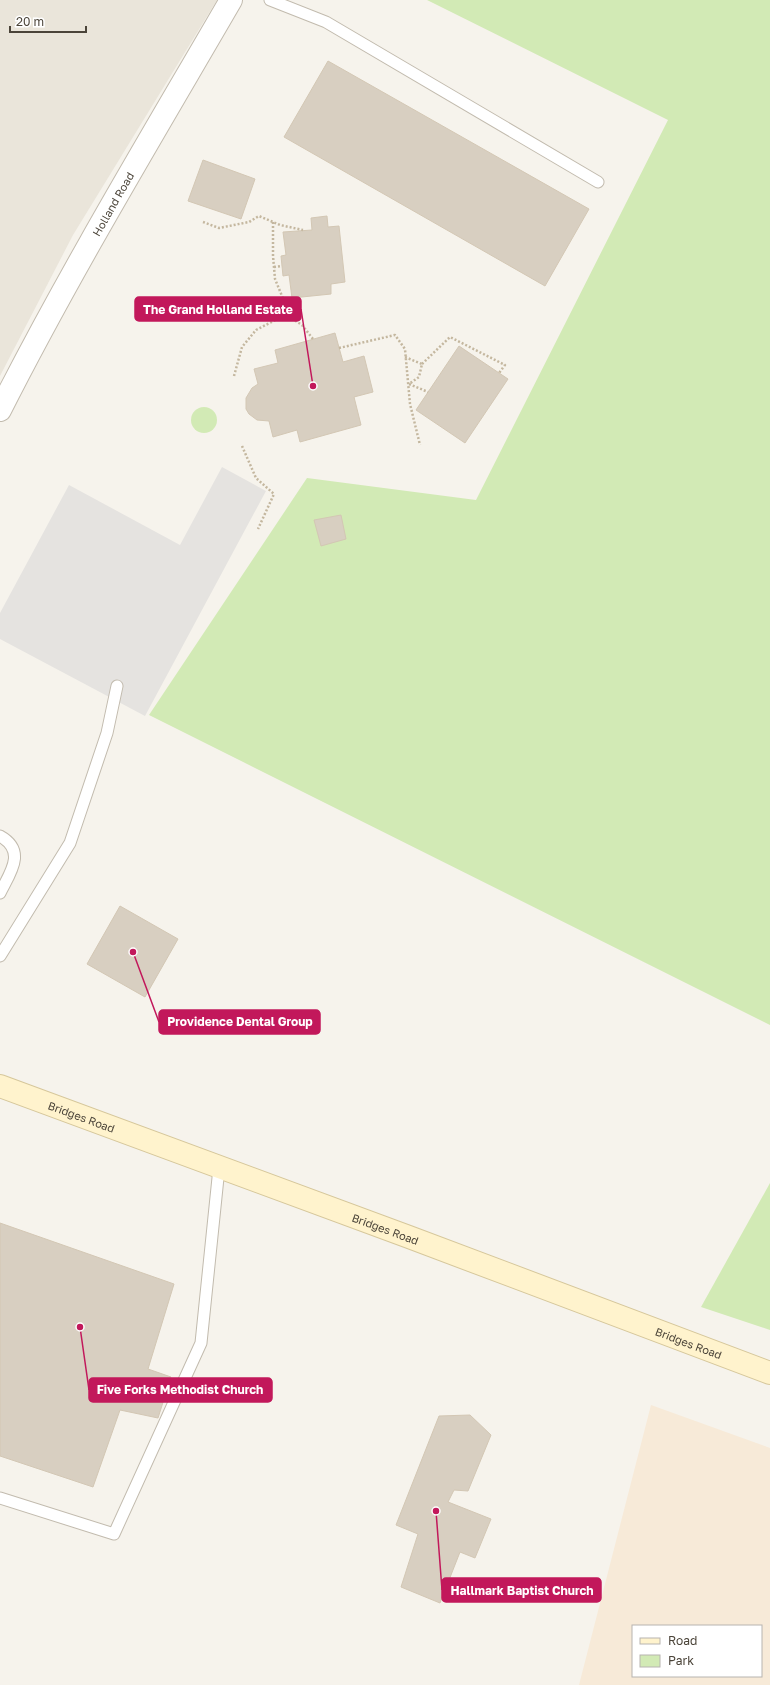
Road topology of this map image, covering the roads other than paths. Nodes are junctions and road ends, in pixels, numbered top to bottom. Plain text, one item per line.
1 (231, 0) edge
2 (270, 0) edge
3 (598, 182) dead end
4 (0, 410) edge
5 (117, 686) dead end
6 (0, 836) edge
7 (0, 893) edge
8 (0, 956) edge
9 (0, 1086) edge
10 (218, 1168) junction
11 (770, 1373) edge
12 (0, 1498) edge

1 - 4 street, Holland Road
2 - 3 lane
5 - 8 lane
6 - 7 lane
9 - 10 main road, Bridges Road
10 - 11 main road, Bridges Road
10 - 12 lane

